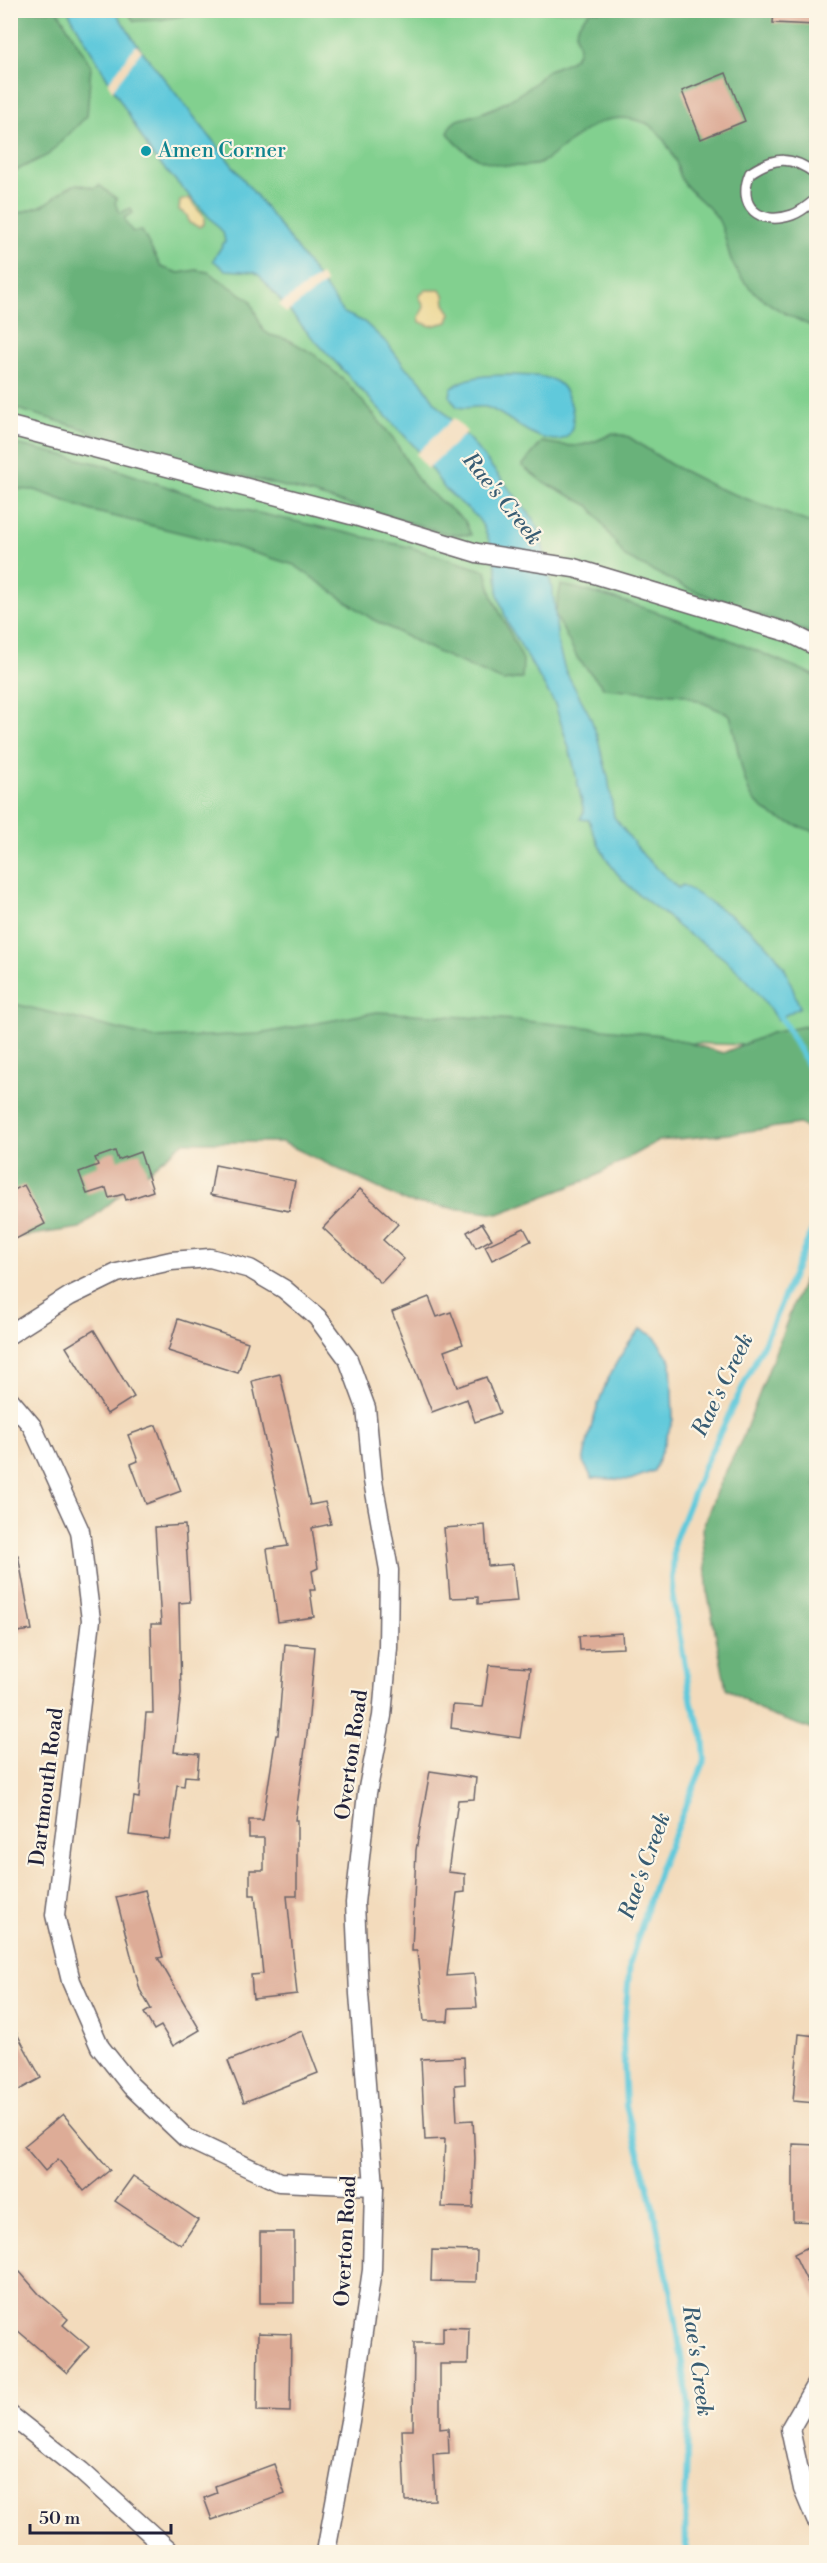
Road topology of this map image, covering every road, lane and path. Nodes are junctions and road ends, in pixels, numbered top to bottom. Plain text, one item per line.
1 (816, 174) edge
2 (816, 199) edge
3 (10, 426) edge
4 (816, 646) edge
5 (10, 1334) edge
6 (10, 1400) edge
7 (374, 2186) junction
8 (816, 2384) edge
9 (10, 2415) edge
10 (816, 2520) edge
11 (171, 2553) edge
12 (326, 2553) edge

1 - 2 lane
3 - 4 street
5 - 7 street, Overton Road
6 - 7 street, Dartmouth Road
7 - 12 street, Overton Road
8 - 10 street
9 - 11 street

